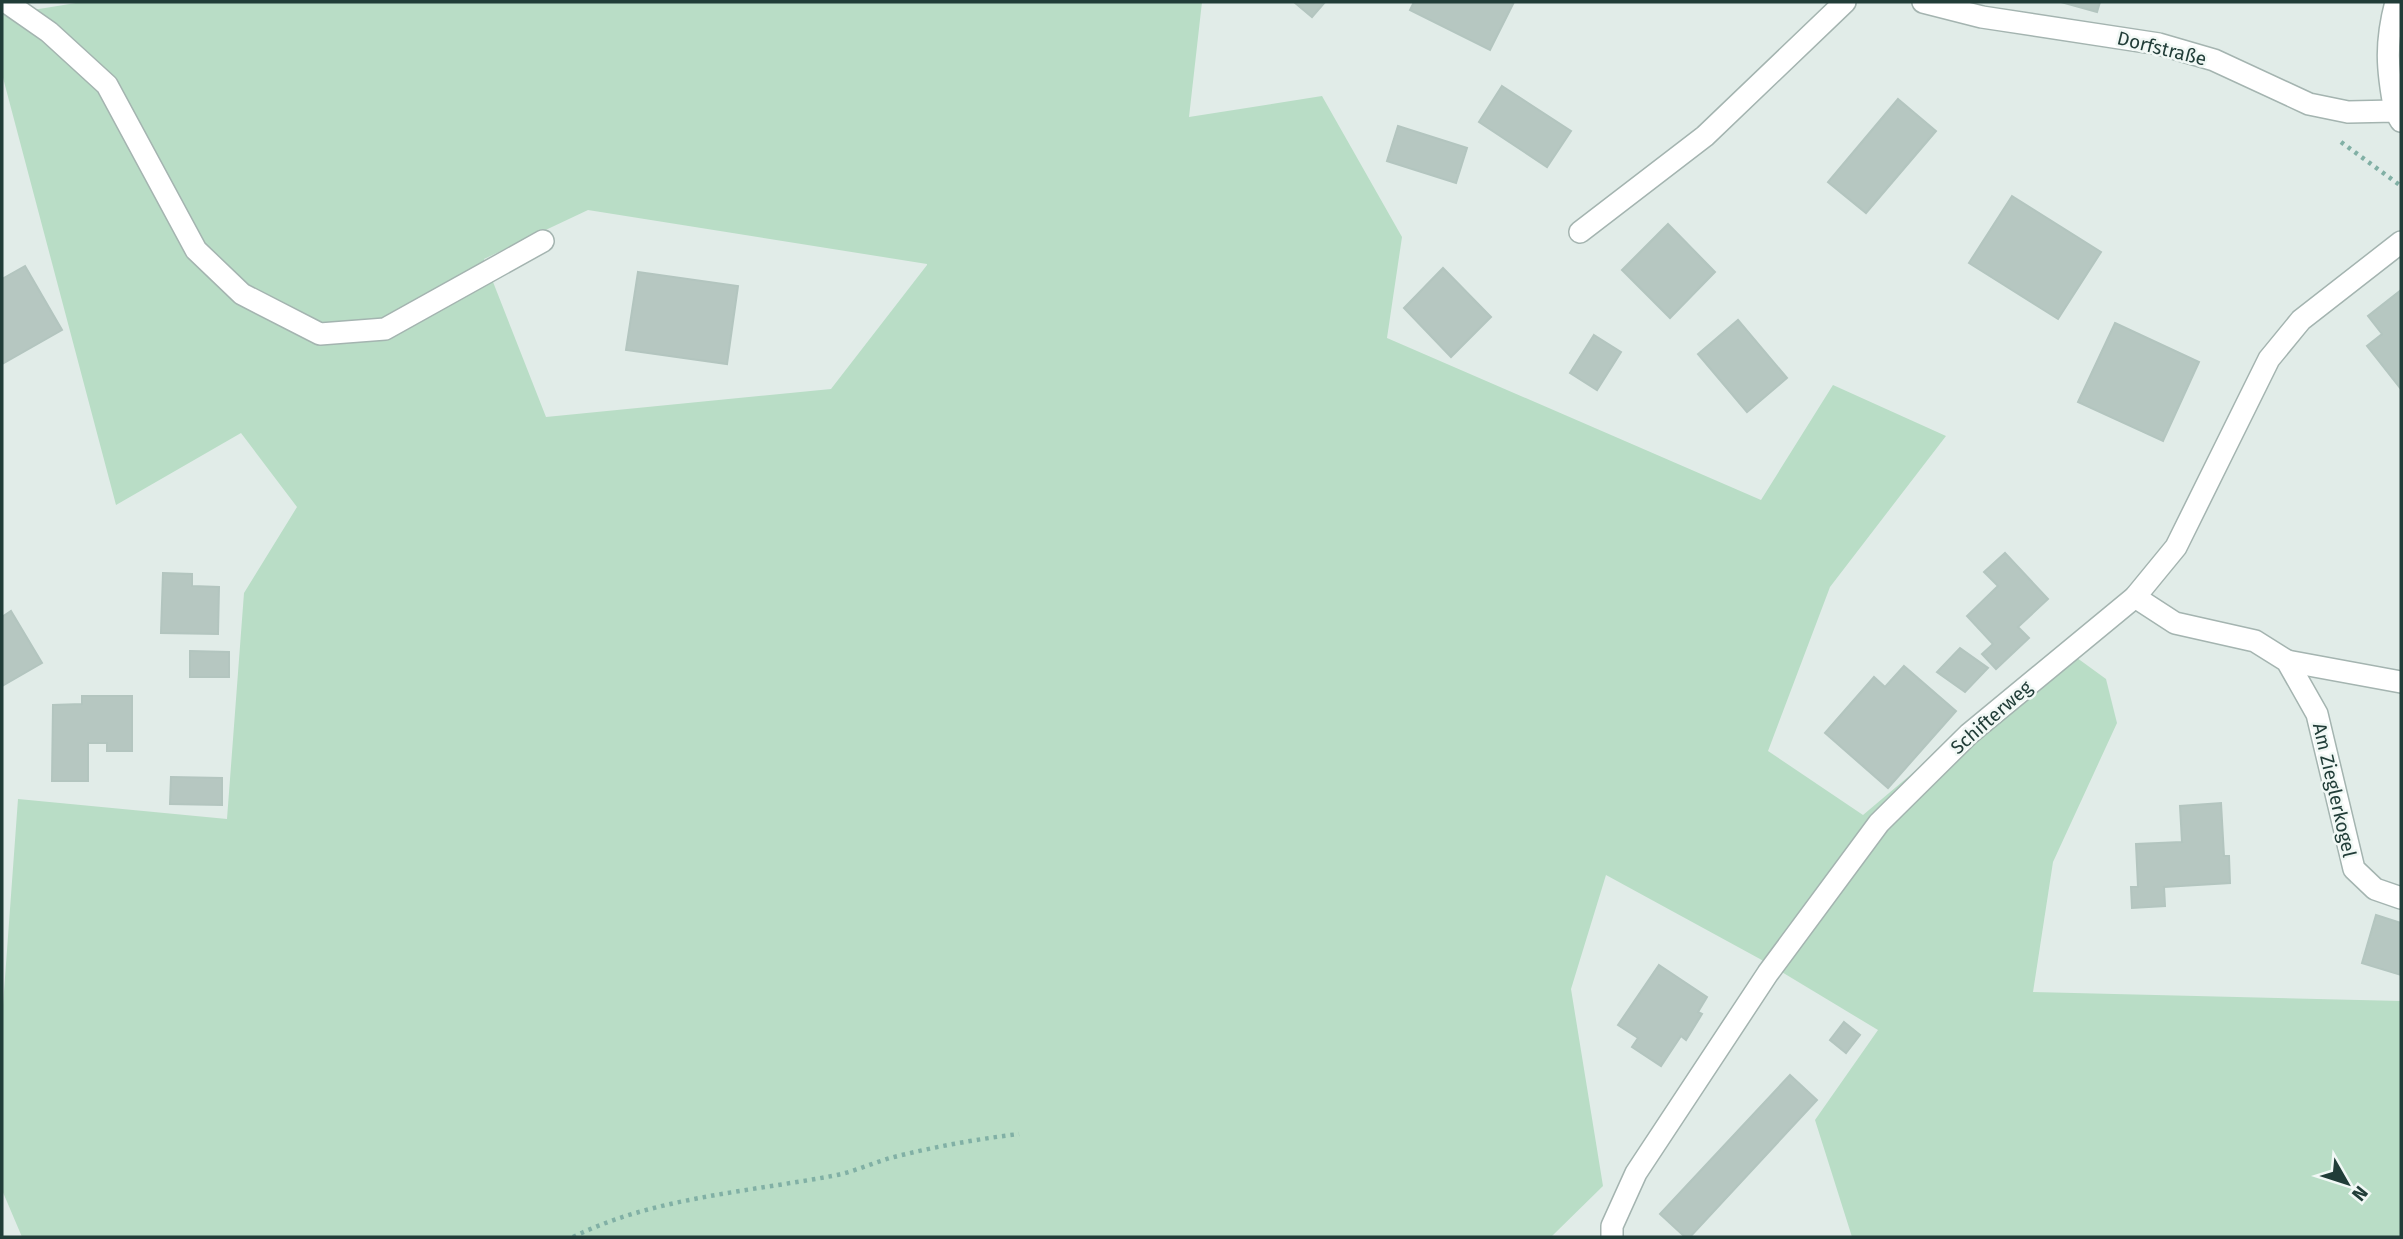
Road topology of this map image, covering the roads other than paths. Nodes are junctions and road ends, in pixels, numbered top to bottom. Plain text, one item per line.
1 (6, 2) edge
2 (1845, 2) edge
3 (1923, 2) edge
4 (2396, 2) edge
5 (2398, 116) edge
6 (1580, 232) dead end
7 (543, 241) dead end
8 (2401, 242) edge
9 (2135, 597) junction
10 (2287, 661) junction
11 (2401, 682) edge
12 (2401, 898) edge
13 (1612, 1232) edge

1 - 7 street
2 - 6 street
3 - 5 street, Dorfstraße
4 - 5 street, Dorfstraße
8 - 9 street, Schifterweg
9 - 10 street, Am Zieglerkogel
9 - 13 street, Schifterweg
10 - 11 street
10 - 12 street, Am Zieglerkogel

